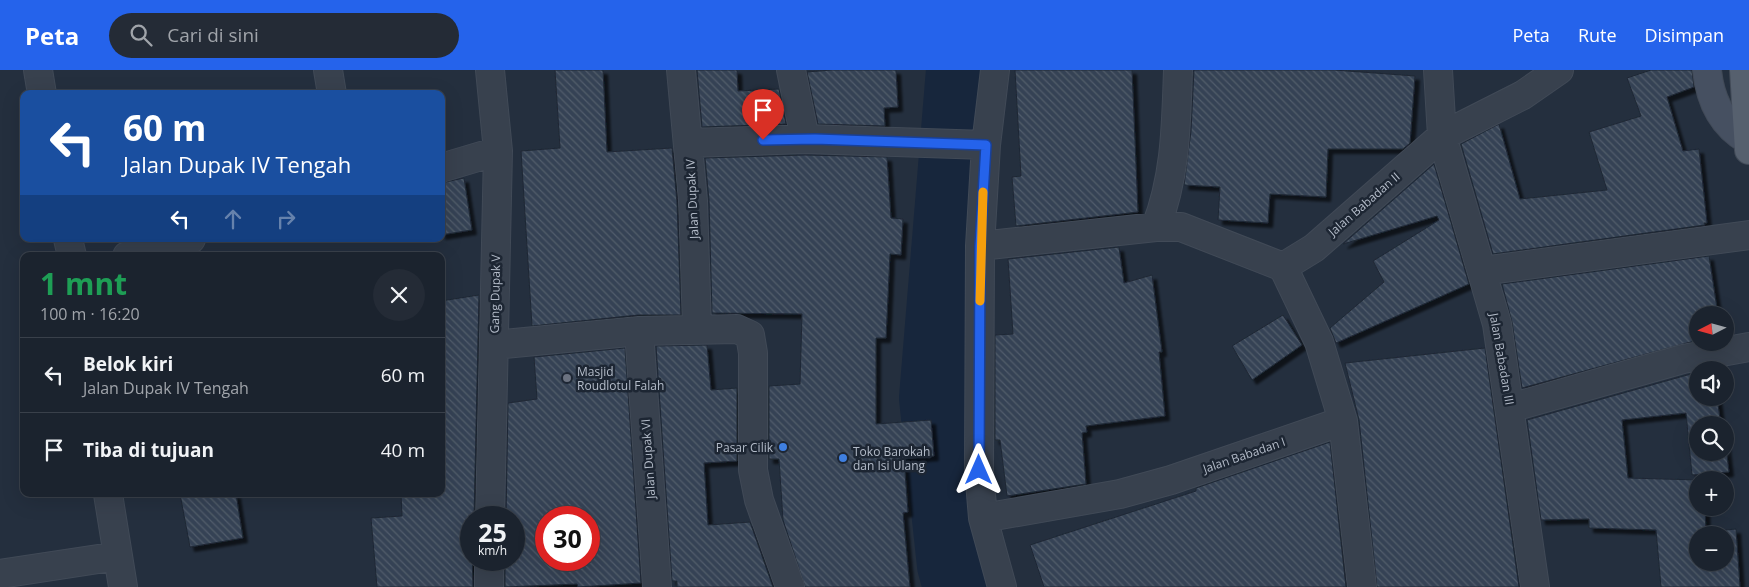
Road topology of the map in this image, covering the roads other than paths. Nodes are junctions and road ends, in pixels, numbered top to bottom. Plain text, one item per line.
1 (38, 70) edge
2 (328, 70) edge
3 (490, 70) edge
4 (681, 70) edge
5 (791, 70) edge
6 (995, 70) edge
7 (1178, 70) edge
8 (1438, 70) edge
9 (1559, 70) edge
10 (1707, 70) edge
11 (1744, 70) edge
12 (41, 90) edge
13 (331, 90) edge
14 (1442, 136) junction
15 (805, 139) junction
16 (688, 143) junction
17 (983, 145) junction
18 (1749, 145) edge
19 (498, 152) junction
20 (445, 167) edge
21 (1156, 227) junction
22 (1749, 235) edge
23 (180, 242) edge
24 (980, 246) junction
25 (142, 252) edge
26 (1283, 267) junction
27 (1482, 271) junction
28 (697, 329) junction
29 (639, 330) junction
30 (494, 345) junction
31 (1749, 347) edge
32 (1510, 408) junction
33 (1342, 420) junction
34 (108, 497) edge
35 (490, 506) edge
36 (983, 518) junction
37 (118, 556) junction
38 (489, 571) edge
39 (0, 574) edge
40 (123, 587) edge
41 (489, 587) edge
42 (657, 587) edge
43 (790, 587) edge
44 (1002, 587) edge
45 (1362, 587) edge
46 (1535, 587) edge

1 - 12 street
2 - 13 street
3 - 19 street, Gang Dupak V
4 - 16 street, Jalan Dupak IV
5 - 15 street
6 - 17 street
7 - 21 street
8 - 14 street, Jalan Babadan III
9 - 14 street, Jalan Babadan II
10 - 18 main road
11 - 18 main road
14 - 26 street, Jalan Babadan II
14 - 27 street, Jalan Babadan III
15 - 16 street
15 - 17 street
16 - 28 street, Jalan Dupak IV
17 - 24 street
19 - 20 street
19 - 30 street, Gang Dupak V
21 - 24 street
21 - 26 street
22 - 27 street
23 - 25 street
24 - 36 street
26 - 33 street
27 - 32 street, Jalan Babadan III
28 - 29 street
28 - 43 street
29 - 30 street
29 - 42 street, Jalan Dupak VI
30 - 35 street, Gang Dupak V
31 - 32 street
32 - 46 street, Jalan Babadan III
33 - 36 street, Jalan Babadan I
33 - 45 street
34 - 37 street
36 - 44 street
37 - 39 street
37 - 40 street
38 - 41 street

